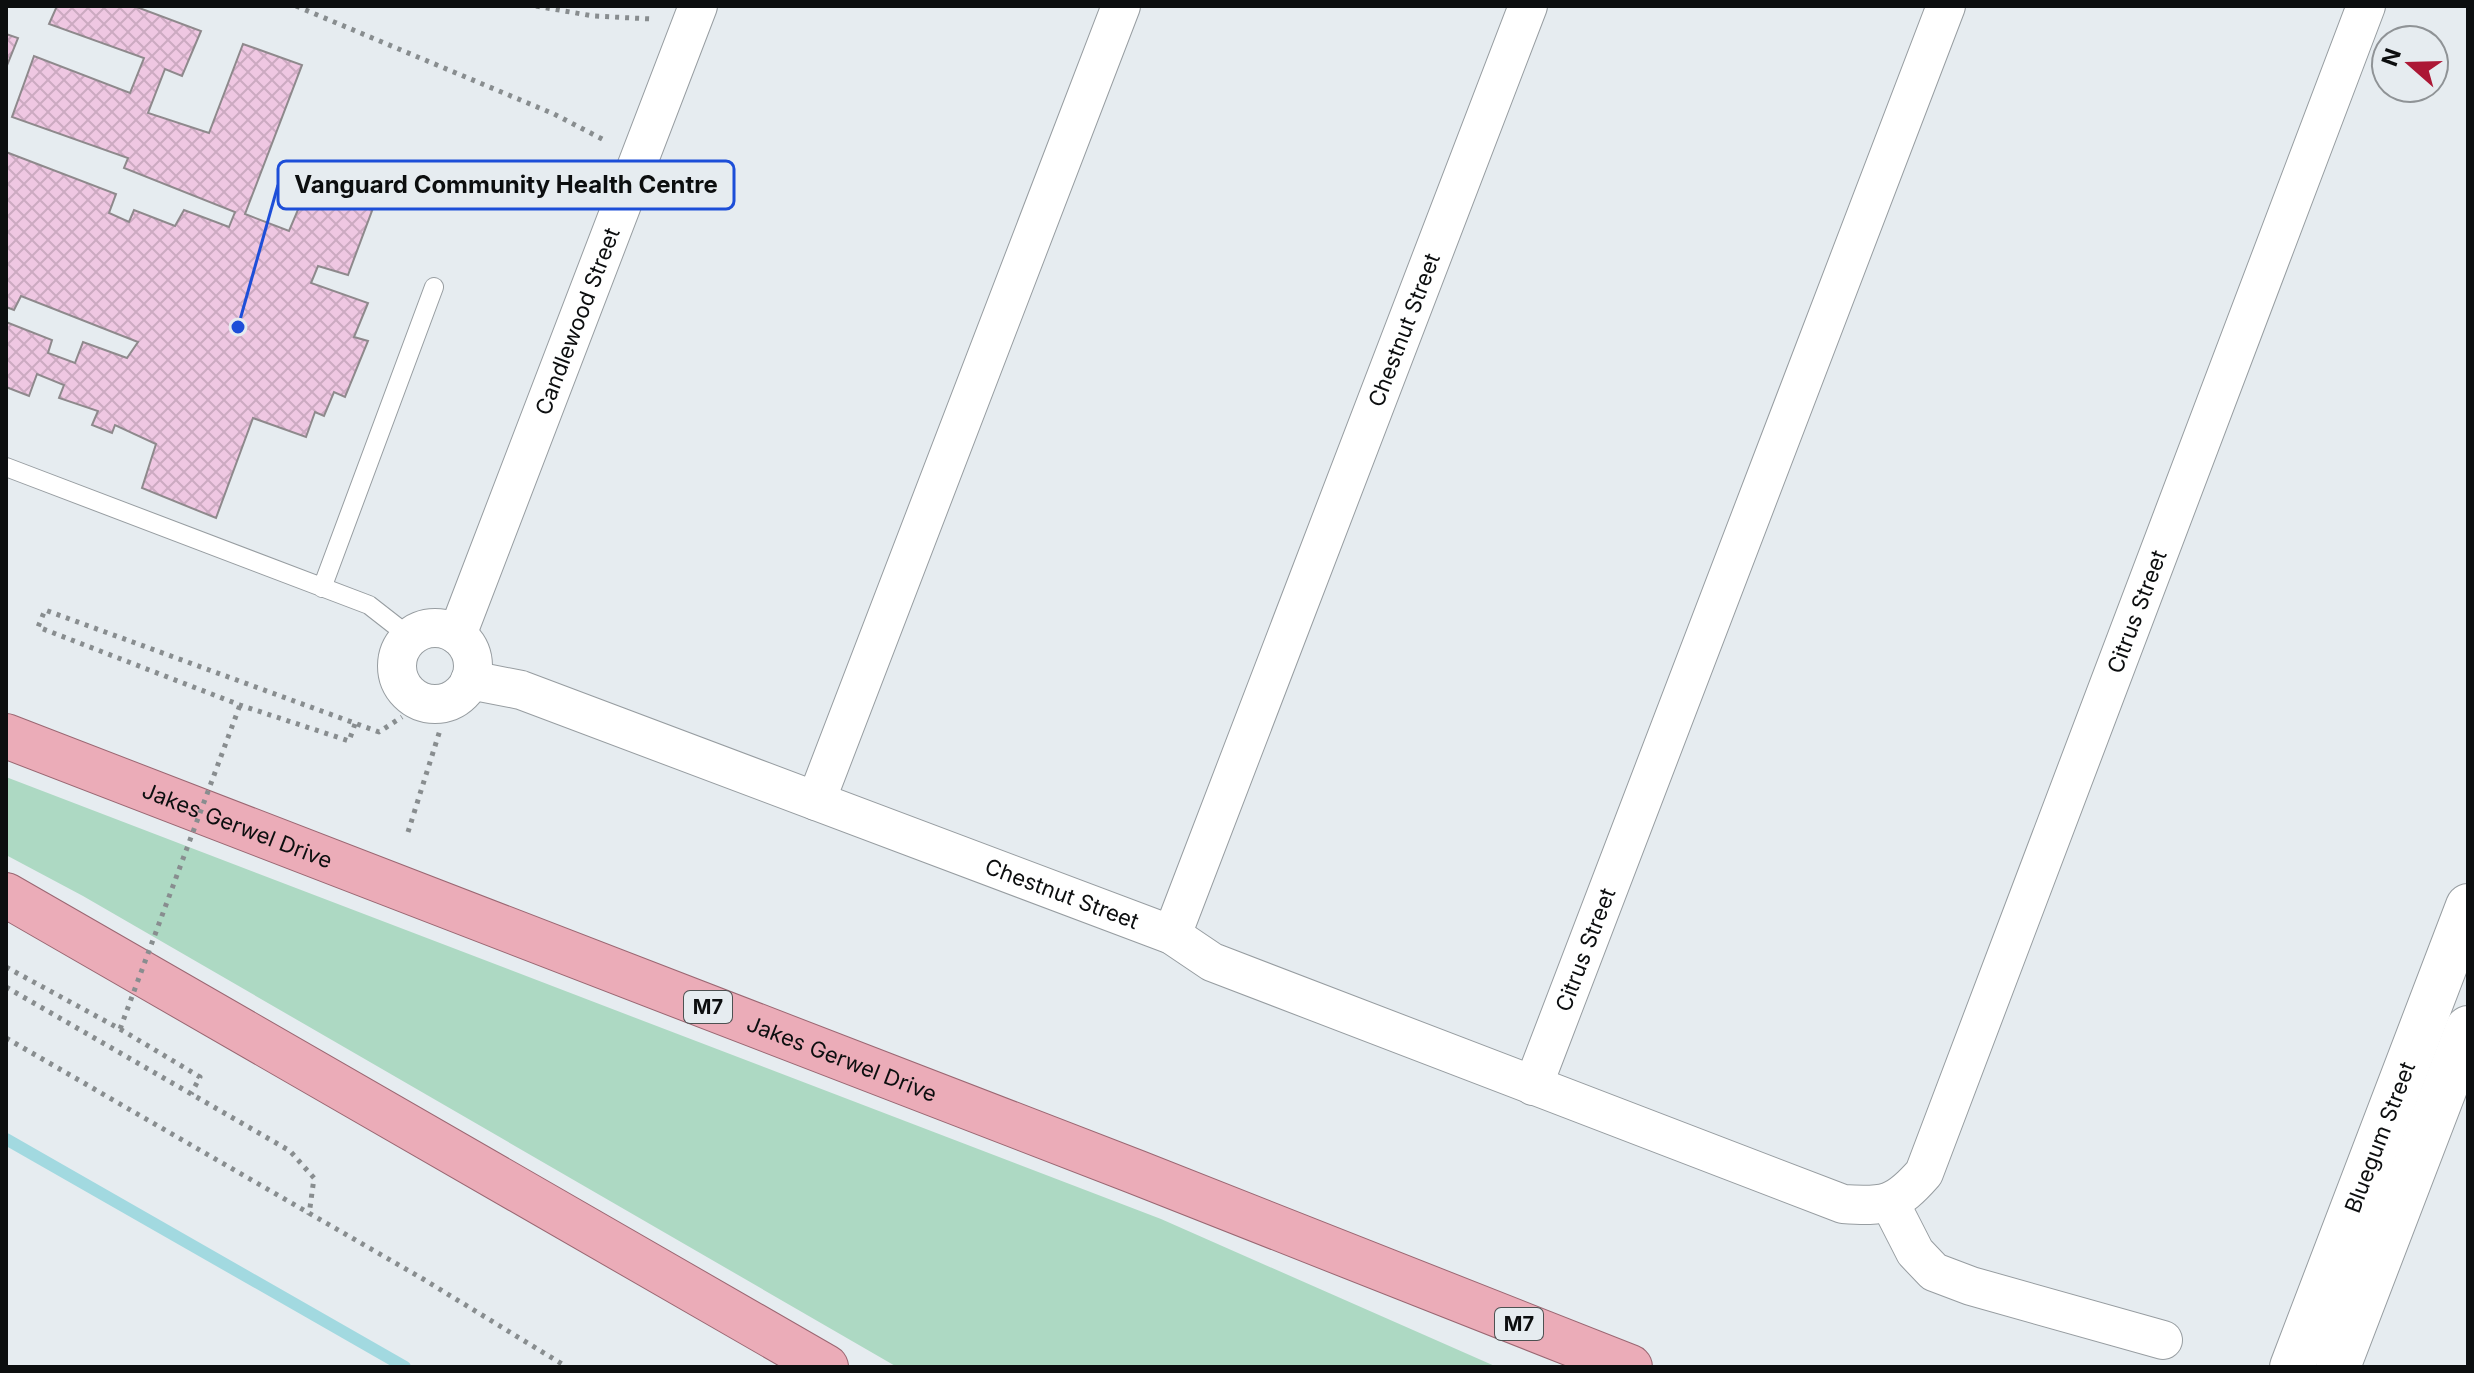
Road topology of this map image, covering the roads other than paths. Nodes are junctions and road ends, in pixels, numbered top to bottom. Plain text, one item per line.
1 (1121, 6) edge
2 (1528, 6) edge
3 (1946, 6) edge
4 (2366, 6) edge
5 (695, 12) edge
6 (434, 287) dead end
7 (6, 467) edge
8 (322, 588) junction
9 (457, 635) junction
10 (410, 637) junction
11 (470, 680) junction
12 (6, 736) edge
13 (816, 801) junction
14 (6, 895) edge
15 (2468, 906) edge
16 (1172, 935) junction
17 (2468, 1028) edge
18 (1533, 1086) junction
19 (1890, 1203) junction
20 (2163, 1340) dead end
21 (826, 1367) edge
22 (1630, 1367) edge
23 (2292, 1367) edge
24 (2338, 1367) edge

1 - 13 street
2 - 16 street, Chestnut Street
3 - 18 street, Citrus Street
4 - 19 street, Citrus Street
5 - 9 street, Candlewood Street
6 - 8 lane
7 - 8 lane
8 - 10 lane
9 - 10 street
9 - 11 street
10 - 11 street
11 - 13 street
12 - 22 highway, Jakes Gerwel Drive / M7
13 - 16 street, Chestnut Street
14 - 21 highway
15 - 23 street, Bluegum Street
16 - 18 street
17 - 24 street, Bluegum Street
18 - 19 street
19 - 20 street

